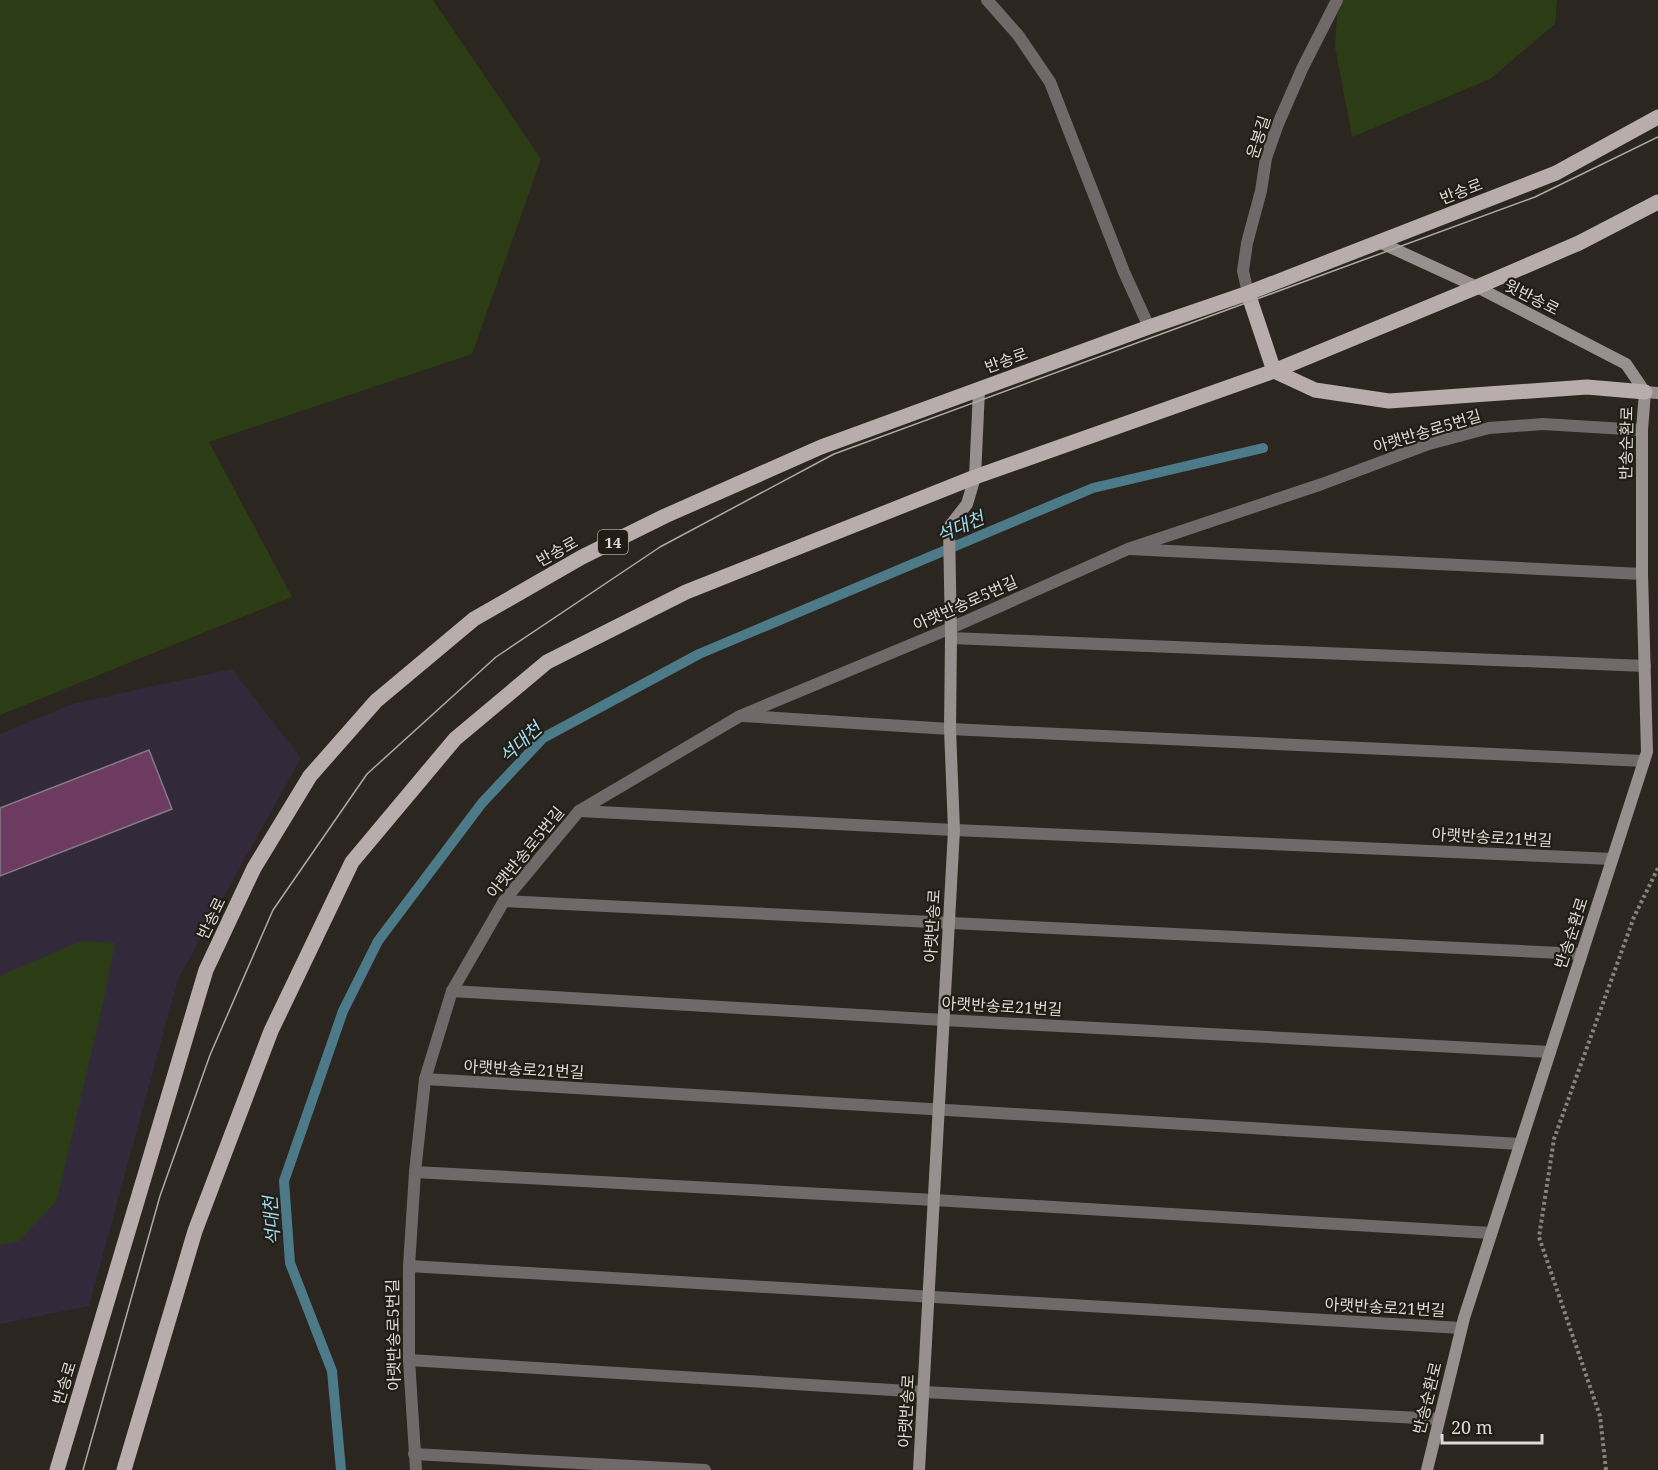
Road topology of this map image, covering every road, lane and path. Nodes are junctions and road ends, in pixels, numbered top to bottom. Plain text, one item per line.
1 (987, 0) edge
2 (1337, 0) edge
3 (1658, 117) edge
4 (1658, 202) edge
5 (1379, 242) junction
6 (1477, 287) junction
7 (1248, 293) junction
8 (1149, 327) junction
9 (1274, 371) junction
10 (979, 390) junction
11 (1651, 392) edge
12 (1642, 430) junction
13 (975, 477) junction
14 (1128, 549) junction
15 (1642, 574) junction
16 (951, 628) junction
17 (1644, 666) junction
18 (740, 716) junction
19 (950, 729) junction
20 (1644, 761) junction
21 (579, 811) junction
22 (954, 830) junction
23 (1612, 859) junction
24 (1658, 868) edge
25 (504, 901) junction
26 (949, 924) junction
27 (1581, 954) junction
28 (452, 991) junction
29 (944, 1020) junction
30 (1550, 1052) junction
31 (425, 1079) junction
32 (939, 1110) junction
33 (1520, 1144) junction
34 (416, 1172) junction
35 (934, 1200) junction
36 (1491, 1233) junction
37 (409, 1266) junction
38 (929, 1296) junction
39 (1461, 1328) junction
40 (409, 1360) junction
41 (924, 1392) junction
42 (1439, 1419) junction
43 (414, 1454) junction
44 (57, 1470) edge
45 (123, 1470) edge
46 (416, 1470) edge
47 (705, 1470) edge
48 (919, 1470) edge
49 (1427, 1470) edge
50 (1606, 1470) edge

1 - 8 street
2 - 7 street, 운봉길
3 - 5 main road, 반송로 / 14
4 - 6 main road
5 - 6 main road, 윗반송로
5 - 7 main road, 반송로 / 14
6 - 9 main road
6 - 11 main road, 윗반송로
7 - 8 main road, 반송로 / 14
7 - 9 main road
8 - 10 main road, 반송로 / 14
9 - 11 main road
9 - 13 main road
10 - 13 main road, 아랫반송로
10 - 44 main road, 반송로 / 14
11 - 12 main road, 반송순환로
12 - 14 street, 아랫반송로5번길
12 - 15 main road, 반송순환로
13 - 16 main road, 아랫반송로
13 - 45 main road
14 - 15 street, 아랫반송로5번길
14 - 16 street, 아랫반송로5번길
15 - 17 main road, 반송순환로
16 - 17 street
16 - 18 street, 아랫반송로5번길
16 - 19 main road, 아랫반송로
17 - 20 main road, 반송순환로
18 - 19 street
18 - 21 street, 아랫반송로5번길
19 - 20 street
19 - 22 main road, 아랫반송로
20 - 23 main road, 반송순환로
21 - 22 street, 아랫반송로21번길
21 - 25 street, 아랫반송로5번길
22 - 23 street, 아랫반송로21번길
22 - 26 main road, 아랫반송로
23 - 27 main road, 반송순환로
24 - 50 path
25 - 26 street
25 - 28 street, 아랫반송로5번길
26 - 27 street
26 - 29 main road, 아랫반송로
27 - 30 main road, 반송순환로
28 - 29 street, 아랫반송로21번길
28 - 31 street, 아랫반송로5번길
29 - 30 street, 아랫반송로21번길
29 - 32 main road, 아랫반송로
30 - 33 main road, 반송순환로
31 - 32 street, 아랫반송로21번길
31 - 34 street, 아랫반송로5번길
32 - 33 street, 아랫반송로21번길
32 - 35 main road, 아랫반송로
33 - 36 main road, 반송순환로
34 - 35 street
34 - 37 street, 아랫반송로5번길
35 - 36 street
35 - 38 main road, 아랫반송로
36 - 39 main road, 반송순환로
37 - 38 street, 아랫반송로21번길
37 - 40 street, 아랫반송로5번길
38 - 39 street, 아랫반송로21번길
38 - 41 main road, 아랫반송로
39 - 42 main road, 반송순환로
40 - 41 street
40 - 43 street, 아랫반송로5번길
41 - 42 street
41 - 48 main road, 아랫반송로
42 - 49 main road, 반송순환로
43 - 46 street, 아랫반송로5번길
43 - 47 street

